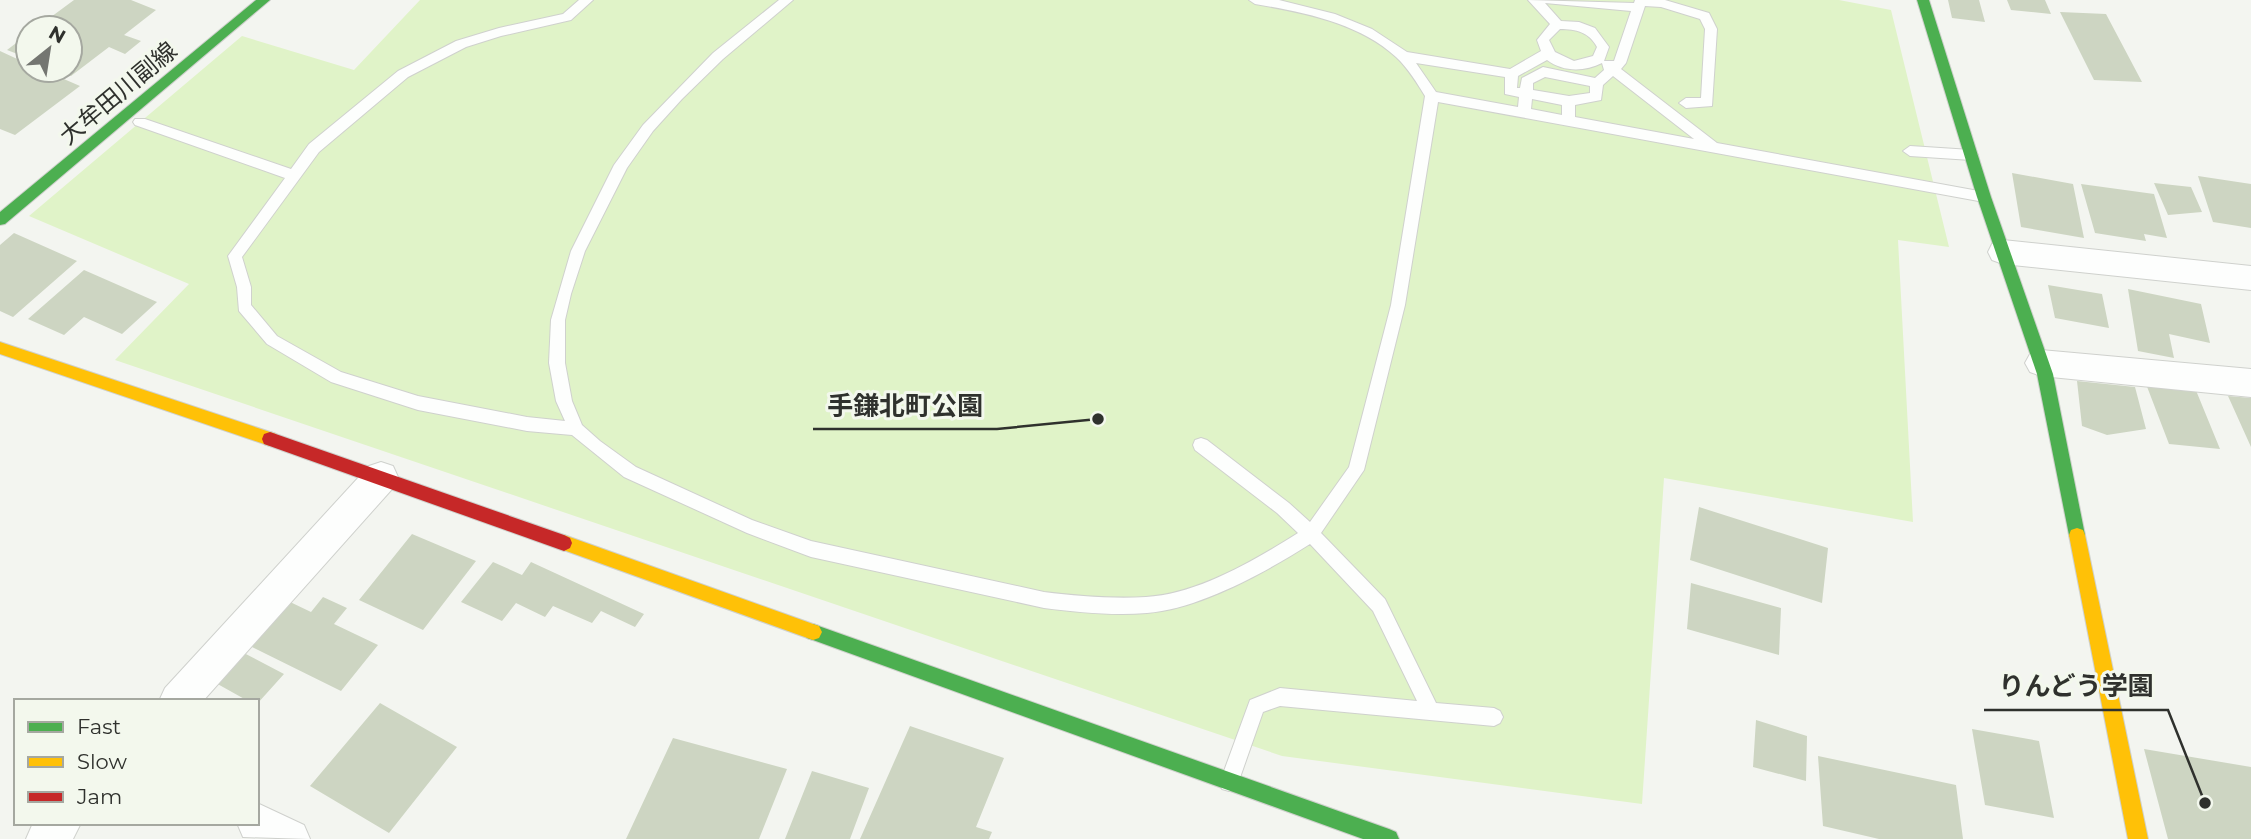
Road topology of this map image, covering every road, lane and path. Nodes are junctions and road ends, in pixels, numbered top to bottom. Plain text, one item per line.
1 (264, 0) edge
2 (587, 0) edge
3 (787, 0) edge
4 (1255, 0) edge
5 (1534, 0) edge
6 (1546, 0) edge
7 (1923, 0) edge
8 (1637, 7) junction
9 (1559, 25) junction
10 (1548, 53) junction
11 (1403, 56) junction
12 (1599, 59) junction
13 (1613, 69) junction
14 (1512, 74) junction
15 (1597, 83) junction
16 (1525, 94) junction
17 (1432, 96) junction
18 (1569, 101) junction
19 (1686, 103) dead end
20 (1524, 112) junction
21 (1568, 120) junction
22 (140, 122) dead end
23 (1713, 146) junction
24 (1910, 151) dead end
25 (1970, 155) junction
26 (292, 175) junction
27 (1984, 197) junction
28 (0, 220) edge
29 (2003, 252) junction
30 (2251, 278) edge
31 (0, 348) edge
32 (2041, 363) junction
33 (2251, 383) edge
34 (576, 429) junction
35 (1201, 445) dead end
36 (381, 477) junction
37 (1311, 534) junction
38 (180, 699) edge
39 (1431, 711) junction
40 (1494, 717) dead end
41 (1229, 782) junction
42 (259, 824) edge
43 (59, 825) edge
44 (46, 839) edge
45 (290, 839) edge
46 (1389, 839) edge
47 (2138, 839) edge

1 - 28 street, 大牟田川副線
2 - 26 lane
3 - 34 lane
4 - 11 lane
5 - 9 lane
6 - 8 lane
7 - 25 street
8 - 13 lane
8 - 19 lane
9 - 10 lane
9 - 12 lane
10 - 12 lane
10 - 14 lane
11 - 14 lane
11 - 17 lane
12 - 13 lane
13 - 15 lane
13 - 23 lane
14 - 16 lane
15 - 16 lane
15 - 18 lane
16 - 18 lane
16 - 20 lane
17 - 20 lane
17 - 37 lane
18 - 21 lane
20 - 21 lane
21 - 23 lane
22 - 26 lane
23 - 27 lane
24 - 25 lane
25 - 27 street
26 - 34 lane
27 - 29 street
29 - 30 street
29 - 32 street
31 - 36 street
32 - 33 street
32 - 47 street
34 - 37 lane
35 - 37 lane
36 - 38 street
36 - 41 street
37 - 39 lane
39 - 40 lane
39 - 41 lane
41 - 46 street
42 - 45 street
43 - 44 street

